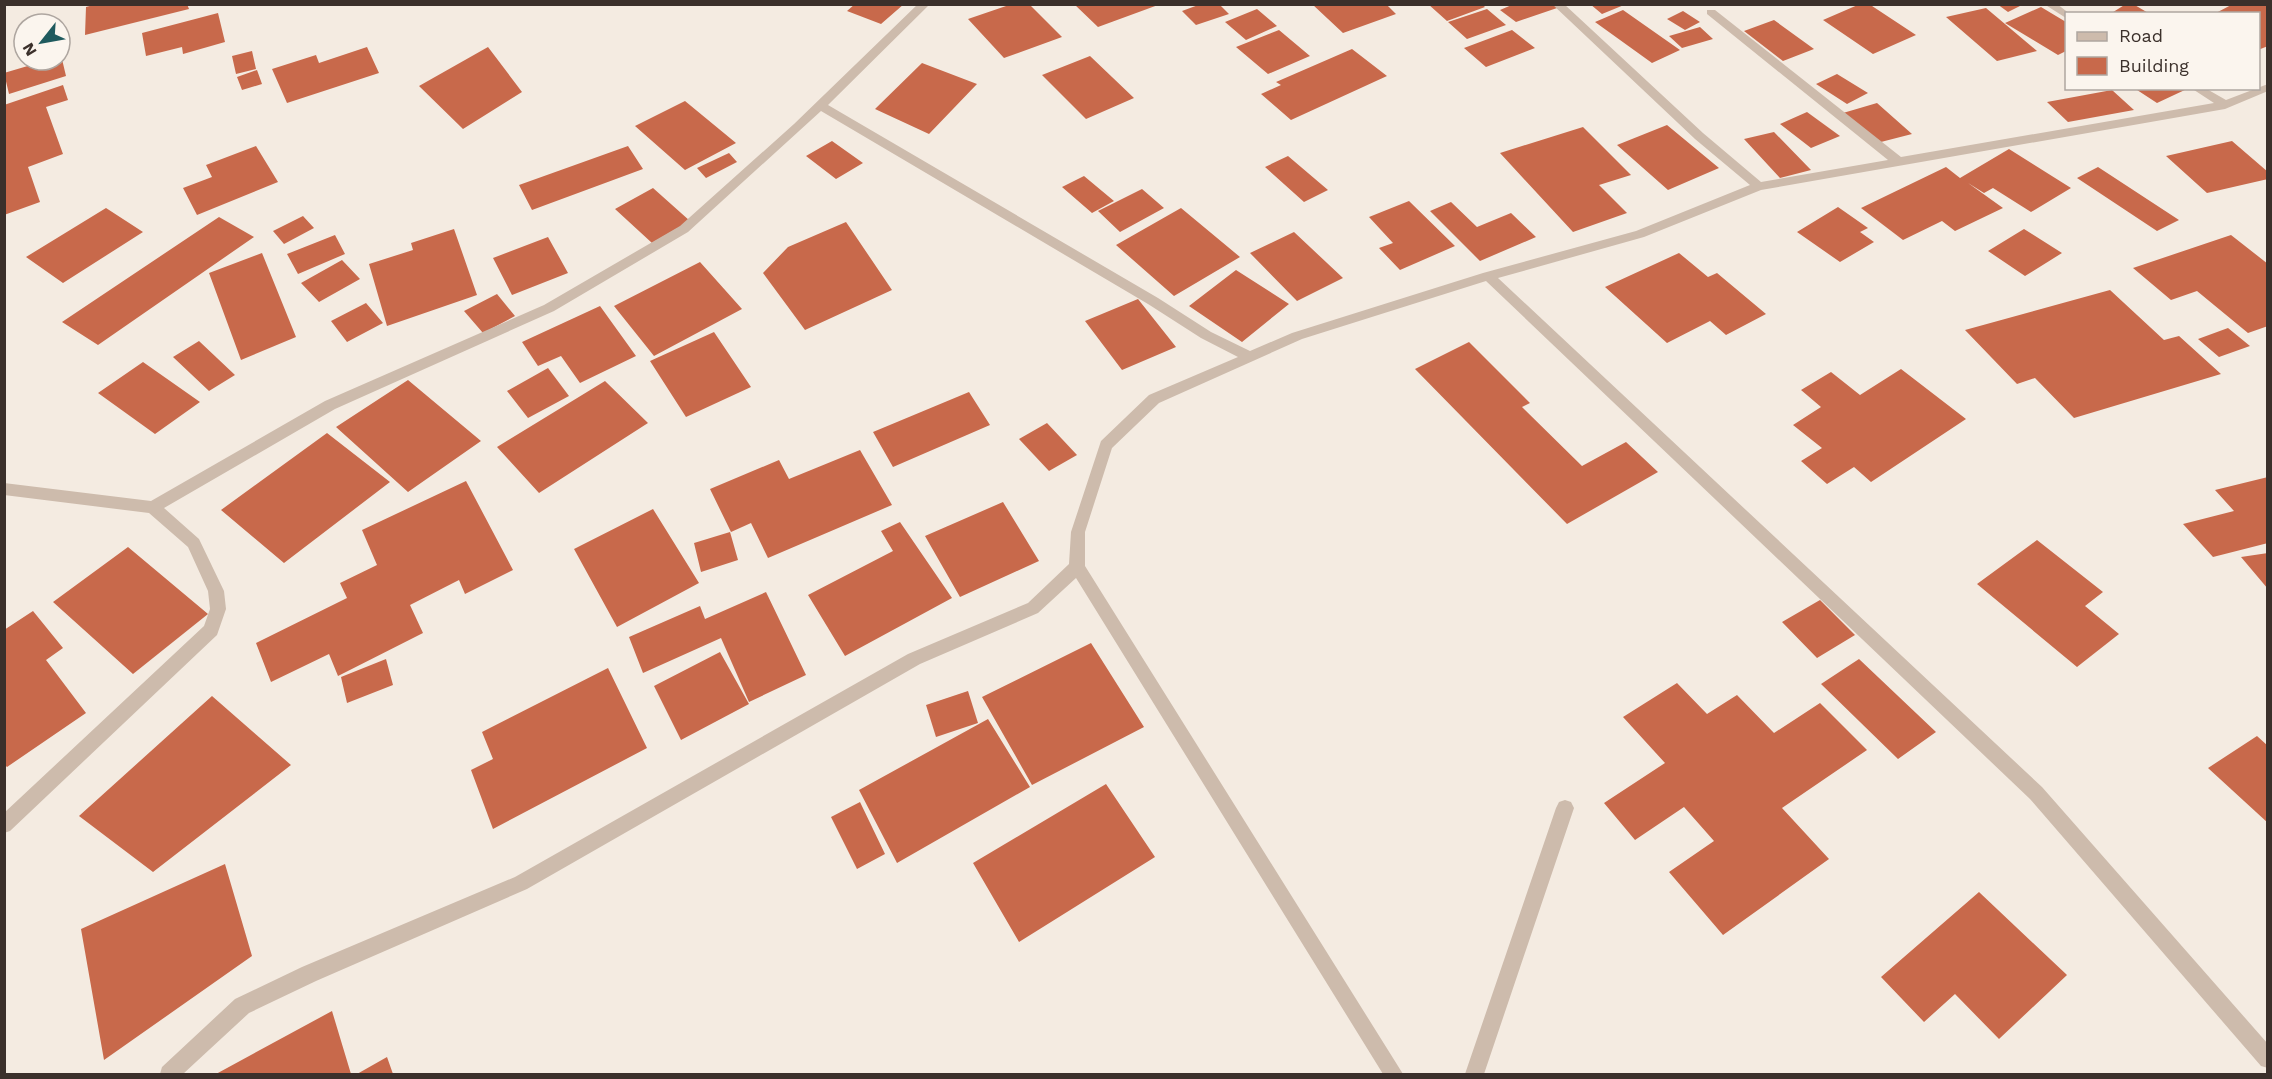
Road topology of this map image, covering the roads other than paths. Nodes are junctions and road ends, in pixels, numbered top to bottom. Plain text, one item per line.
1 (925, 4) edge
2 (1557, 4) edge
3 (2049, 4) edge
4 (1710, 12) dead end
5 (2065, 14) edge
6 (2268, 87) edge
7 (2199, 90) edge
8 (820, 105) junction
9 (2225, 105) junction
10 (1899, 162) junction
11 (1759, 186) junction
12 (1488, 276) junction
13 (1250, 357) junction
14 (4, 489) edge
15 (153, 507) junction
16 (1077, 567) junction
17 (1565, 808) dead end
18 (4, 825) edge
19 (2268, 1059) edge
20 (169, 1074) edge
21 (1394, 1074) edge
22 (1474, 1074) edge

1 - 8 street
2 - 11 street
3 - 5 street
4 - 10 street
6 - 9 street
7 - 9 street
8 - 13 street
8 - 15 street
9 - 10 street
10 - 11 street
11 - 12 street
12 - 13 street
12 - 19 street
13 - 16 street
14 - 15 street
15 - 18 street
16 - 20 street
16 - 21 street
17 - 22 street

